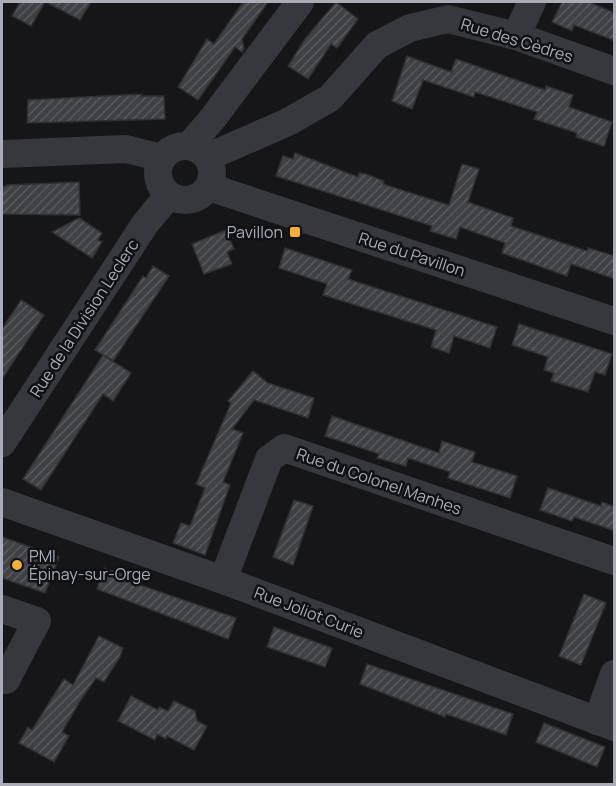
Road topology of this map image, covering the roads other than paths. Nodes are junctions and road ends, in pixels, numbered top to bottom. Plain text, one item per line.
1 (300, 2) edge
2 (532, 2) edge
3 (516, 36) junction
4 (615, 71) edge
5 (198, 151) junction
6 (2, 154) edge
7 (162, 158) junction
8 (209, 187) junction
9 (169, 195) junction
10 (615, 321) edge
11 (2, 443) edge
12 (2, 502) edge
13 (615, 561) edge
14 (223, 580) junction
15 (2, 609) edge
16 (615, 674) edge
17 (6, 681) dead end
18 (606, 724) edge

1 - 5 street
2 - 3 street
3 - 4 street, Rue des Cèdres
3 - 5 street, Rue des Cèdres
5 - 7 street
5 - 8 street
6 - 7 street
7 - 9 street
8 - 9 street
8 - 10 street, Rue du Pavillon
9 - 11 street, Rue de la Division Leclerc
12 - 14 street, Rue Joliot Curie
13 - 14 street, Rue du Colonel Manhes
14 - 18 street, Rue Joliot Curie
15 - 17 street
16 - 18 street

